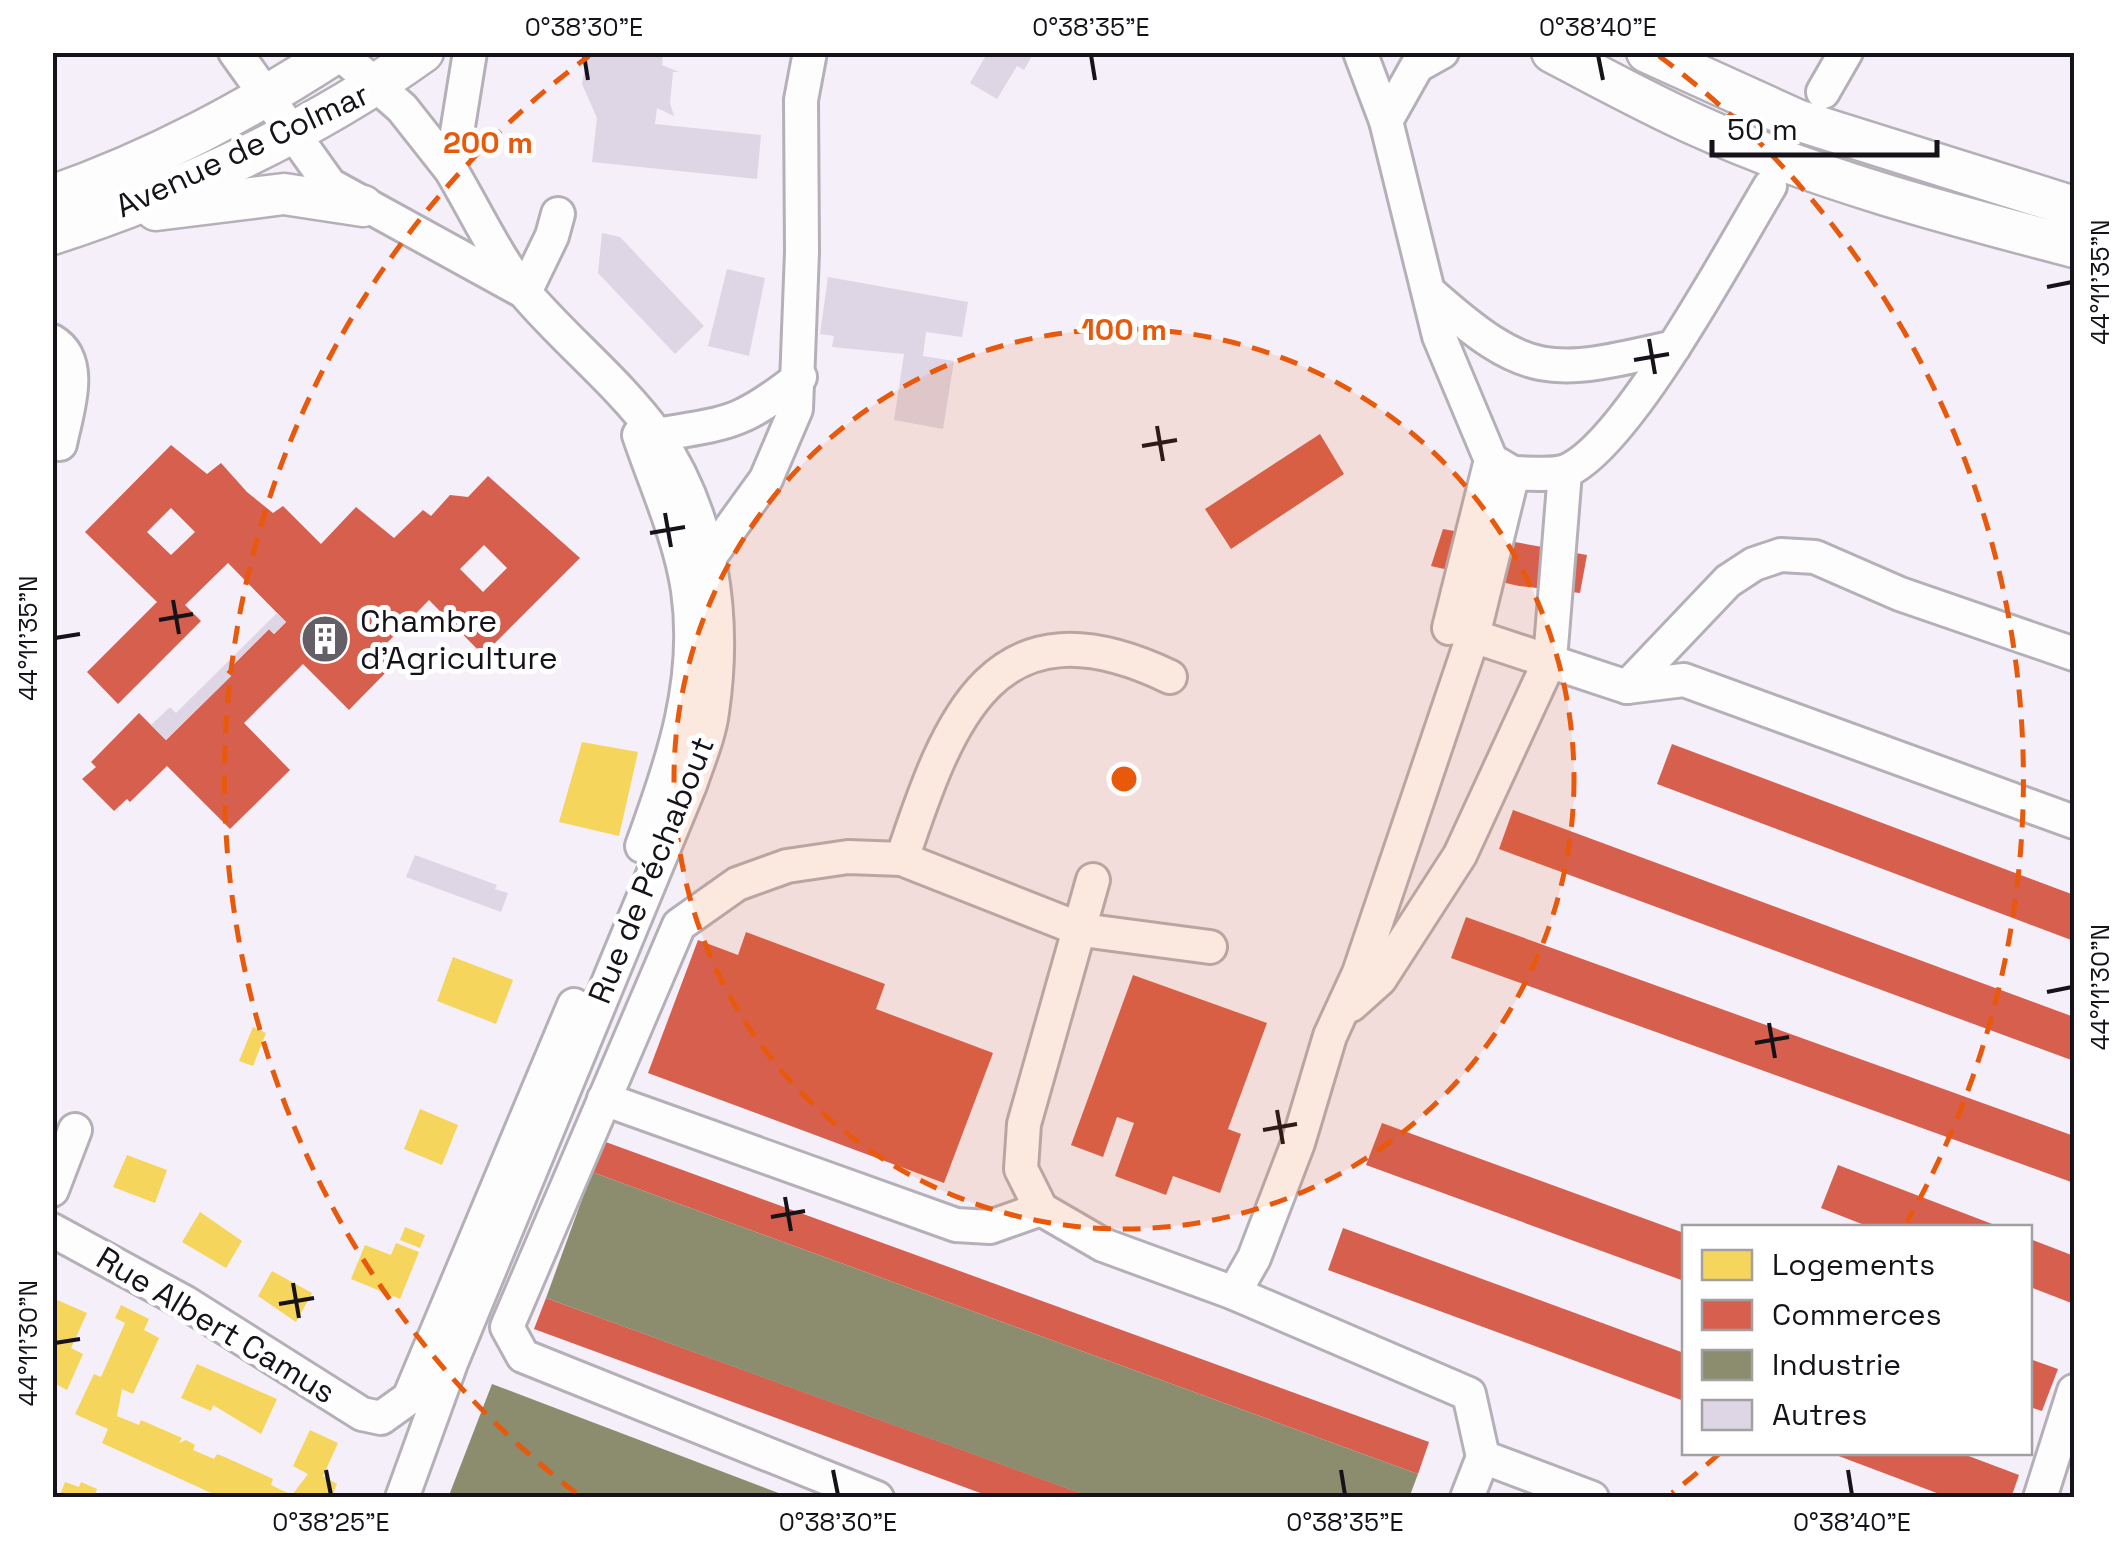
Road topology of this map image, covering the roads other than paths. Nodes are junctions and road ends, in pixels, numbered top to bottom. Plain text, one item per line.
1 (233, 52) edge
2 (337, 52) edge
3 (423, 52) edge
4 (470, 52) edge
5 (810, 52) edge
6 (1360, 52) edge
7 (1442, 52) edge
8 (1552, 52) edge
9 (1646, 52) edge
10 (1846, 52) edge
11 (379, 86) junction
12 (1824, 92) dead end
13 (265, 99) junction
14 (1386, 122) junction
15 (220, 124) junction
16 (290, 132) junction
17 (451, 170) junction
18 (1770, 186) dead end
19 (52, 196) edge
20 (363, 206) junction
21 (2074, 207) edge
22 (2013, 211) junction
23 (558, 214) dead end
24 (92, 221) junction
25 (52, 234) edge
26 (2074, 247) edge
27 (525, 292) junction
28 (1428, 292) junction
29 (52, 341) edge
30 (1674, 347) junction
31 (800, 377) junction
32 (629, 404) junction
33 (656, 434) junction
34 (60, 444) dead end
35 (1502, 467) junction
36 (1565, 472) junction
37 (709, 558) junction
38 (1461, 632) junction
39 (2074, 654) edge
40 (1550, 660) junction
41 (1170, 677) dead end
42 (1627, 686) junction
43 (2074, 822) edge
44 (902, 859) junction
45 (1093, 880) dead end
46 (1082, 930) junction
47 (1210, 947) dead end
48 (1342, 1013) junction
49 (604, 1100) junction
50 (74, 1130) dead end
51 (52, 1190) edge
52 (1041, 1209) junction
53 (52, 1230) edge
54 (1234, 1293) junction
55 (2074, 1391) edge
56 (1483, 1457) junction
57 (402, 1498) edge
58 (877, 1498) edge
59 (1467, 1498) edge
60 (1592, 1498) edge
61 (2040, 1498) edge

1 - 13 street
1 - 15 street
2 - 11 street, Rue de Péchabout
2 - 13 main road, Avenue de Colmar
3 - 11 main road, Avenue de Colmar
4 - 17 street
5 - 31 street
6 - 14 street
7 - 14 street
8 - 22 main road
9 - 22 main road
10 - 12 street
11 - 16 main road, Avenue de Colmar
11 - 17 street, Rue de Péchabout
13 - 15 main road, Avenue de Colmar
13 - 16 street
14 - 28 street
15 - 19 main road, Avenue de Colmar
16 - 20 street
16 - 24 main road, Avenue de Colmar
17 - 27 street, Rue de Péchabout
18 - 30 street
20 - 24 main road
20 - 27 street
21 - 22 main road
22 - 26 main road
23 - 27 street
24 - 25 main road, Avenue de Colmar
27 - 32 street, Rue de Péchabout
28 - 30 street
28 - 35 street
29 - 34 street
30 - 36 street
31 - 33 street
31 - 37 street
32 - 33 street, Rue de Péchabout
32 - 53 street, Rue Albert Camus
33 - 37 street, Rue de Péchabout
35 - 36 street
35 - 38 street
36 - 40 street
37 - 57 street, Rue de Péchabout
38 - 40 street
38 - 48 street
39 - 42 street
40 - 42 street
40 - 48 street
41 - 44 street
42 - 43 street
44 - 46 street
44 - 49 street
45 - 46 street
46 - 47 street
46 - 52 street
48 - 54 street
49 - 52 street
49 - 58 street
50 - 51 street
52 - 54 street
54 - 56 street
55 - 61 street
56 - 59 street
56 - 60 street

